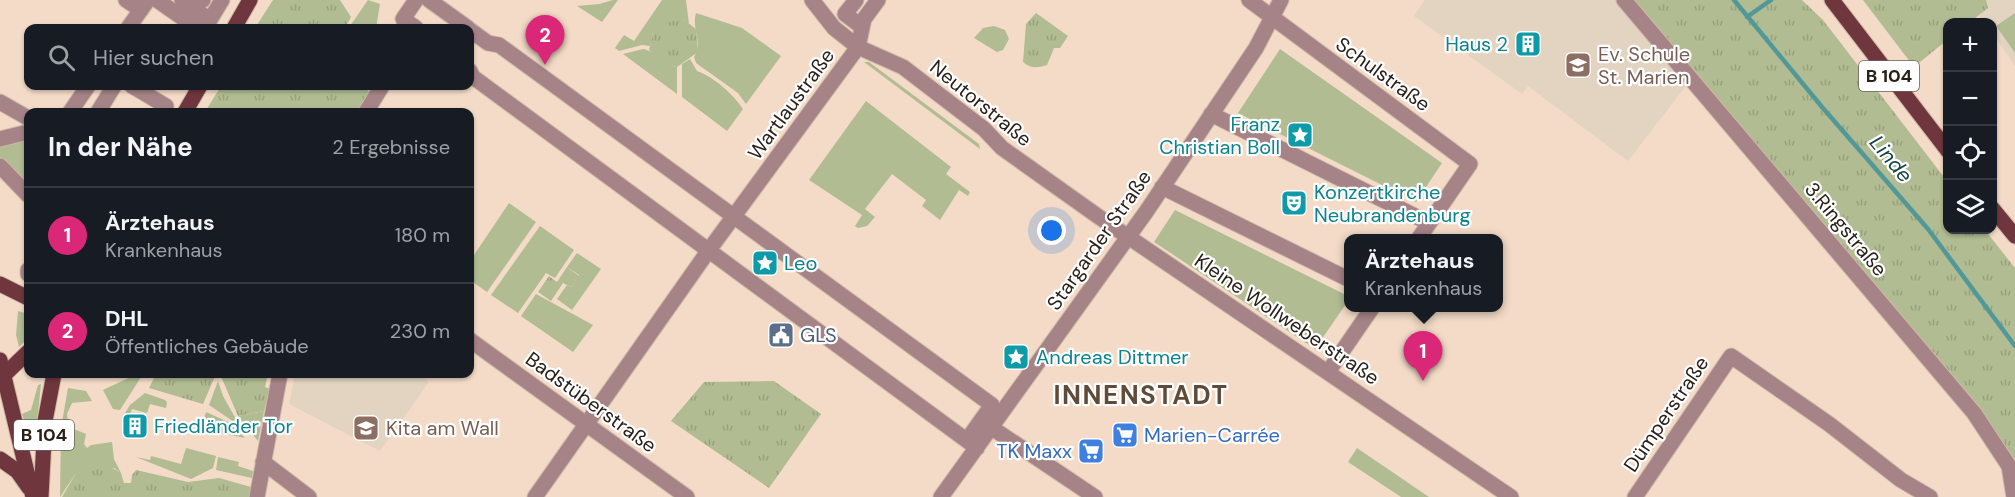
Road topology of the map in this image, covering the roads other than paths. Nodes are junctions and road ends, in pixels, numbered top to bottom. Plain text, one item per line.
1 (126, 0) edge
2 (157, 0) edge
3 (182, 0) edge
4 (222, 0) edge
5 (250, 0) edge
6 (429, 0) edge
7 (812, 0) edge
8 (856, 0) edge
9 (878, 0) edge
10 (1249, 0) edge
11 (1281, 0) edge
12 (1624, 0) edge
13 (1832, 0) edge
14 (145, 5) edge
15 (405, 11) edge
16 (1272, 17) junction
17 (131, 24) edge
18 (191, 24) edge
19 (236, 24) edge
20 (413, 24) edge
21 (462, 24) edge
22 (862, 27) junction
23 (474, 33) edge
24 (858, 47) junction
25 (474, 78) edge
26 (85, 90) edge
27 (112, 90) edge
28 (139, 90) edge
29 (198, 90) edge
30 (380, 90) edge
31 (0, 102) edge
32 (166, 106) dead end
33 (73, 108) edge
34 (100, 108) edge
35 (187, 108) edge
36 (368, 108) edge
37 (1211, 114) junction
38 (24, 116) edge
39 (24, 133) edge
40 (0, 139) edge
41 (1943, 146) edge
42 (0, 166) edge
43 (1162, 187) junction
44 (24, 191) edge
45 (1997, 214) edge
46 (735, 217) junction
47 (1429, 223) junction
48 (1422, 234) edge
49 (2015, 236) edge
50 (1128, 237) junction
51 (708, 250) junction
52 (1344, 277) edge
53 (0, 284) edge
54 (24, 297) edge
55 (1369, 312) edge
56 (474, 343) edge
57 (24, 355) edge
58 (1, 371) edge
59 (1328, 372) junction
60 (53, 378) edge
61 (279, 378) edge
62 (586, 424) junction
63 (992, 428) junction
64 (972, 444) junction
65 (0, 459) edge
66 (263, 462) junction
67 (1924, 495) edge
68 (35, 496) edge
69 (257, 497) edge
70 (309, 497) edge
71 (535, 497) edge
72 (687, 497) edge
73 (941, 497) edge
74 (1095, 497) edge
75 (1511, 497) edge
76 (1635, 497) edge
77 (2014, 497) edge

1 - 14 street
2 - 18 street
3 - 4 street
5 - 19 main road
6 - 21 street
7 - 24 street, Neutorstraße
8 - 22 street
9 - 22 street
10 - 16 street, Schulstraße
11 - 16 street, Stargarder Straße
12 - 77 street, 3.Ringstraße
13 - 41 main road, B 104
14 - 17 street
15 - 20 street
16 - 37 street, Stargarder Straße
16 - 47 street, Schulstraße
22 - 24 street
23 - 46 street
24 - 46 street, Wartlaustraße
24 - 50 street, Neutorstraße
25 - 51 street
26 - 33 street
27 - 34 street
28 - 32 street
29 - 35 main road
30 - 36 street
31 - 38 street
37 - 43 street, Stargarder Straße
37 - 47 street
39 - 40 street
42 - 44 street
43 - 50 street, Stargarder Straße
43 - 52 street
45 - 49 main road
46 - 51 street, Wartlaustraße
46 - 64 street
47 - 48 street
50 - 59 street, Kleine Wollweberstraße
50 - 63 street, Stargarder Straße
51 - 62 street, Wartlaustraße
51 - 64 street
53 - 54 main road
55 - 59 street
56 - 62 street, Badstüberstraße
57 - 58 main road
58 - 68 main road, B 104
59 - 75 street, Kleine Wollweberstraße
60 - 68 main road, B 104
61 - 66 street
62 - 71 street
62 - 72 street, Badstüberstraße
63 - 64 street, Stargarder Straße
63 - 74 street
64 - 73 street, Stargarder Straße
65 - 68 main road
66 - 69 street
66 - 70 street
67 - 76 street, Dümperstraße

